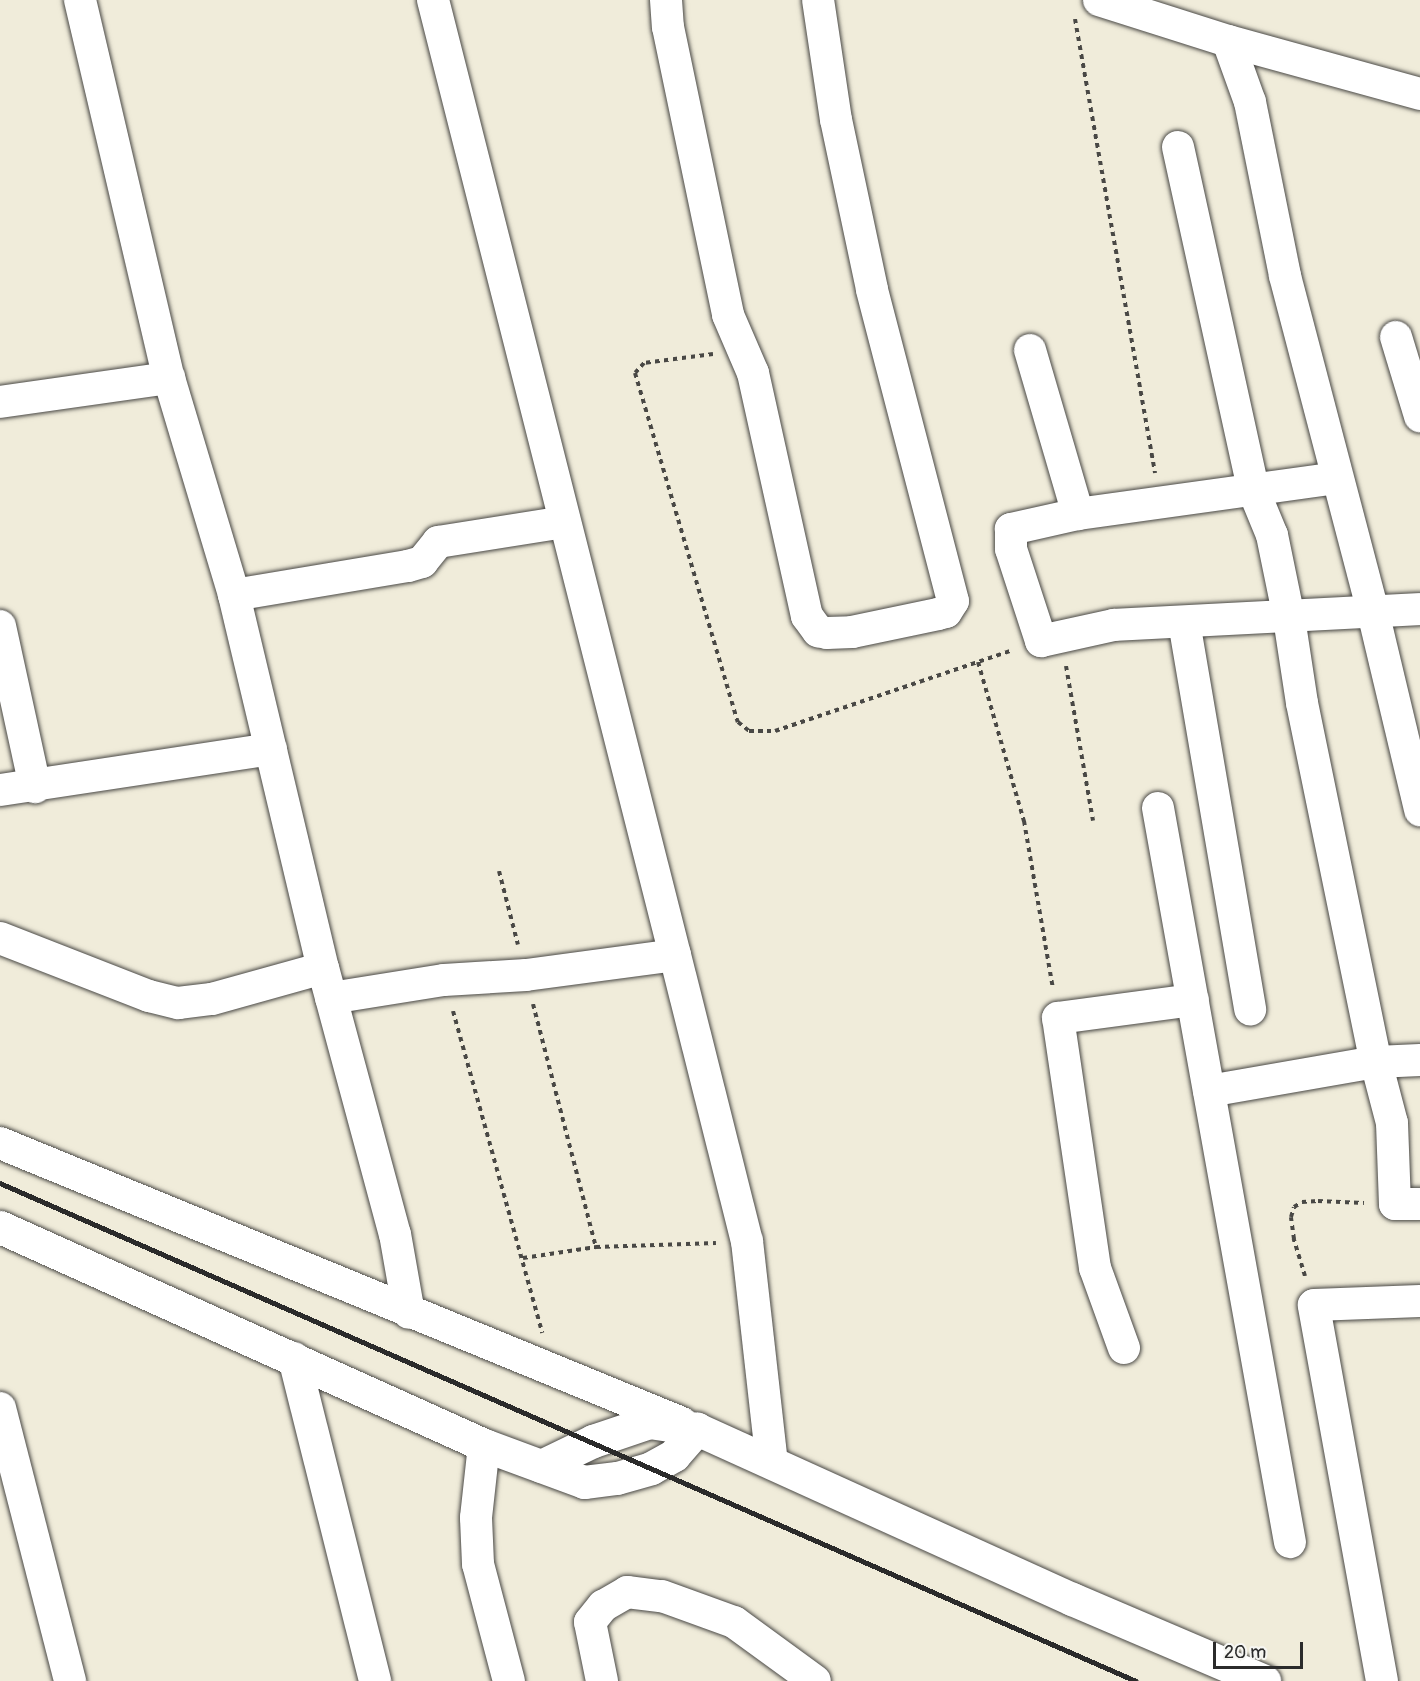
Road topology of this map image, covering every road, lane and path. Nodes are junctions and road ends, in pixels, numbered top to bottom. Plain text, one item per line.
1 (80, 0) edge
2 (433, 0) edge
3 (666, 0) edge
4 (818, 0) edge
5 (1086, 5) edge
6 (1228, 41) junction
7 (1420, 94) edge
8 (1178, 147) dead end
9 (1396, 337) dead end
10 (743, 350) junction
11 (1030, 350) dead end
12 (639, 365) dead end
13 (169, 378) junction
14 (0, 402) edge
15 (1420, 416) edge
16 (1337, 478) junction
17 (1253, 489) junction
18 (1161, 503) junction
19 (1078, 514) junction
20 (564, 522) junction
21 (234, 595) junction
22 (1420, 609) edge
23 (1373, 612) junction
24 (1289, 618) junction
25 (1184, 622) junction
26 (0, 626) edge
27 (1041, 641) junction
28 (978, 662) dead end
29 (271, 749) junction
30 (35, 787) junction
31 (0, 790) edge
32 (1158, 808) dead end
33 (1420, 810) edge
34 (1093, 821) dead end
35 (499, 872) dead end
36 (0, 938) edge
37 (675, 955) junction
38 (526, 975) junction
39 (444, 980) junction
40 (327, 983) junction
41 (1193, 1000) junction
42 (1250, 1009) dead end
43 (1058, 1018) junction
44 (1420, 1059) edge
45 (1376, 1062) junction
46 (1209, 1091) junction
47 (1406, 1122) edge
48 (0, 1143) edge
49 (1408, 1204) edge
50 (0, 1227) edge
51 (747, 1241) junction
52 (596, 1247) junction
53 (523, 1258) junction
54 (1420, 1301) edge
55 (1314, 1305) junction
56 (409, 1313) junction
57 (1124, 1348) dead end
58 (294, 1358) junction
59 (552, 1372) junction
60 (0, 1408) edge
61 (697, 1429) junction
62 (484, 1444) junction
63 (772, 1463) junction
64 (541, 1466) junction
65 (1290, 1542) dead end
66 (70, 1681) edge
67 (375, 1681) edge
68 (509, 1681) edge
69 (602, 1681) edge
70 (815, 1681) edge
71 (1264, 1681) edge
72 (1382, 1681) edge

1 - 13 street
2 - 20 street
3 - 10 street
4 - 10 street
5 - 6 street
5 - 18 path
6 - 7 street
6 - 16 street
8 - 17 street
9 - 15 street
10 - 12 path
11 - 19 street
13 - 14 street
13 - 21 street
16 - 17 street
16 - 23 street
17 - 18 street
17 - 24 street
18 - 19 street
19 - 27 street
20 - 21 street
20 - 37 street
21 - 29 street
22 - 23 street
23 - 24 street
23 - 33 street
24 - 25 street
24 - 45 street
25 - 27 street
25 - 42 street
26 - 30 street
27 - 34 path
28 - 43 path
29 - 30 street
29 - 40 street
30 - 31 street
32 - 41 street
35 - 38 path
36 - 40 street
37 - 38 street
37 - 51 street
38 - 39 street
38 - 52 path
39 - 40 street
39 - 53 path
40 - 56 street
41 - 43 street
41 - 46 street
43 - 57 street
44 - 45 street
45 - 46 street
45 - 47 street
46 - 65 street
47 - 49 street
48 - 56 street
49 - 55 path
50 - 58 main road
51 - 52 path
51 - 63 street
52 - 53 path
53 - 59 path
54 - 55 street
55 - 72 street
56 - 59 street
58 - 62 main road
58 - 67 street
59 - 61 street
60 - 66 street
61 - 63 main road
61 - 64 main road
61 - 64 main road
62 - 64 main road
62 - 68 street
63 - 71 main road
69 - 70 street

